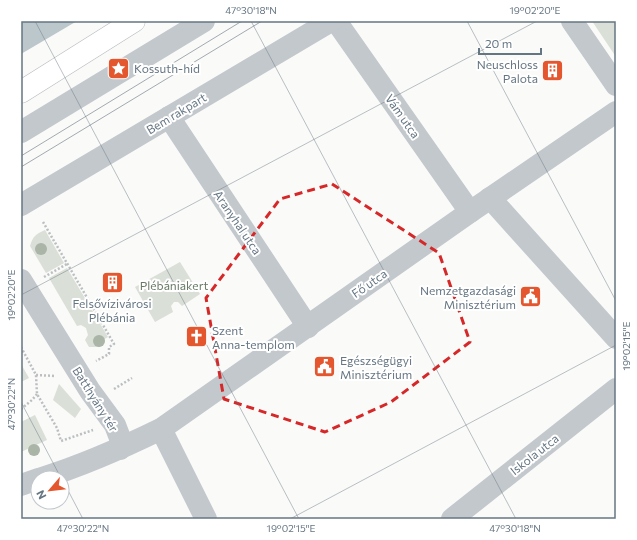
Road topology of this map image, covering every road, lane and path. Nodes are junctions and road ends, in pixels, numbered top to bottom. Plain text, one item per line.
1 (134, 21) edge
2 (204, 21) edge
3 (331, 21) edge
4 (336, 21) edge
5 (572, 21) edge
6 (616, 85) edge
7 (21, 92) edge
8 (616, 112) edge
9 (169, 117) junction
10 (21, 132) edge
11 (490, 198) junction
12 (23, 206) edge
13 (470, 212) junction
14 (43, 222) dead end
15 (67, 264) junction
16 (26, 280) edge
17 (308, 327) junction
18 (616, 338) edge
19 (21, 347) edge
20 (91, 364) dead end
21 (36, 375) junction
22 (59, 376) dead end
23 (132, 378) dead end
24 (616, 389) edge
25 (109, 393) dead end
26 (37, 394) junction
27 (21, 409) edge
28 (96, 429) dead end
29 (161, 429) junction
30 (120, 449) junction
31 (67, 470) edge
32 (206, 519) edge
33 (452, 519) edge

1 - 7 main road
2 - 10 street
3 - 9 street, Bem rakpart
4 - 13 street, Vám utca
5 - 6 street
8 - 11 street, Fő utca
9 - 12 street, Bem rakpart
9 - 17 street, Aranyhal utca
11 - 13 street, Fő utca
11 - 18 street
13 - 17 street, Fő utca
14 - 15 path
15 - 16 path
15 - 20 path
16 - 30 street, Batthyány tér
17 - 29 street, Fő utca
19 - 21 path
21 - 22 path
21 - 26 path
23 - 25 path
24 - 33 street, Iskola utca
26 - 27 path
26 - 28 path
29 - 30 street, Fő utca
29 - 32 street
30 - 31 street, Batthyány tér

